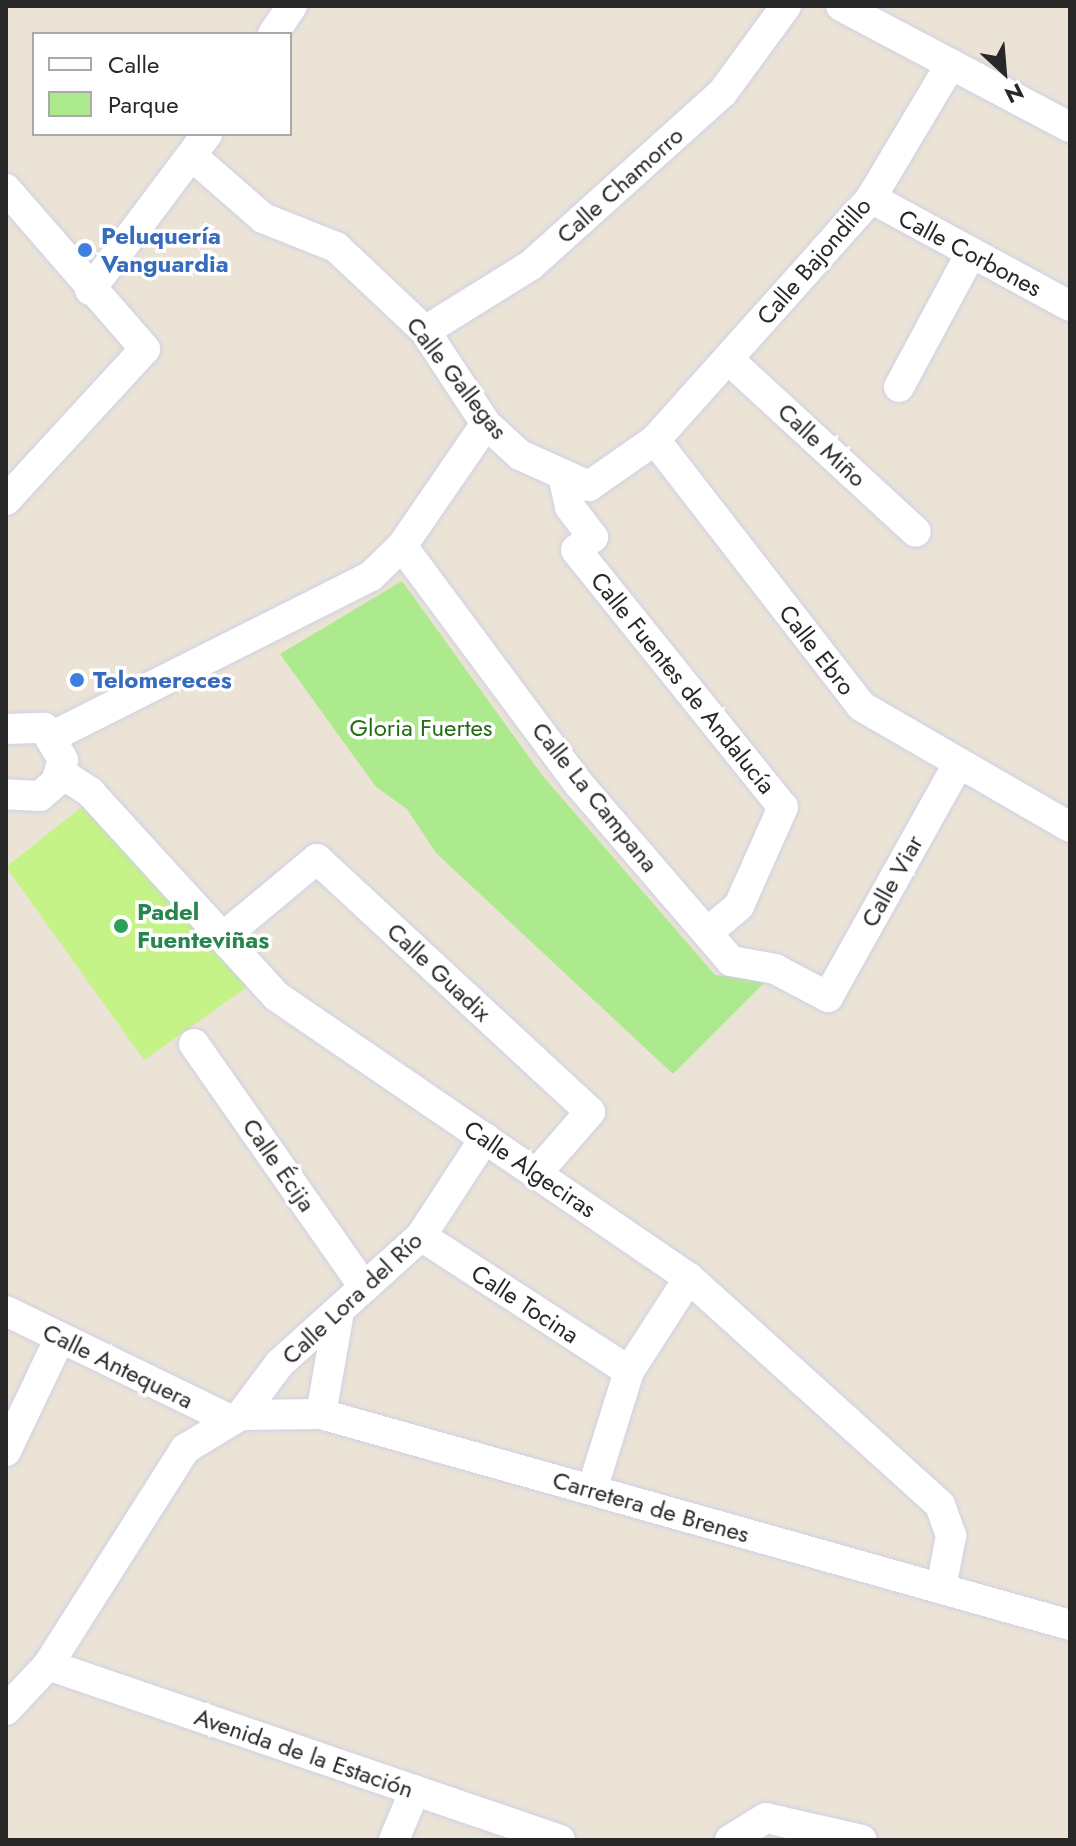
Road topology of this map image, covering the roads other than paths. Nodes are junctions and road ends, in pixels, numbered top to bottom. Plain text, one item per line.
1 (292, 6) edge
2 (786, 6) edge
3 (841, 6) edge
4 (274, 32) edge
5 (951, 64) junction
6 (1070, 127) edge
7 (199, 145) edge
8 (6, 189) edge
9 (871, 198) junction
10 (970, 255) junction
11 (90, 290) junction
12 (1070, 306) edge
13 (425, 331) junction
14 (728, 359) junction
15 (899, 387) dead end
16 (486, 424) junction
17 (655, 440) junction
18 (563, 476) junction
19 (6, 500) edge
20 (916, 532) dead end
21 (402, 546) junction
22 (6, 729) edge
23 (53, 736) junction
24 (957, 766) junction
25 (61, 773) junction
26 (10, 803) edge
27 (1070, 827) edge
28 (709, 931) junction
29 (223, 937) junction
30 (828, 997) joint
31 (194, 1044) dead end
32 (485, 1138) junction
33 (537, 1173) junction
34 (421, 1236) junction
35 (689, 1278) junction
36 (364, 1287) junction
37 (8, 1310) edge
38 (339, 1312) junction
39 (60, 1338) junction
40 (629, 1371) junction
41 (321, 1414) junction
42 (236, 1417) junction
43 (6, 1451) edge
44 (592, 1490) junction
45 (941, 1588) junction
46 (1070, 1625) edge
47 (48, 1665) junction
48 (6, 1710) edge
49 (415, 1790) junction
50 (483, 1813) junction
51 (394, 1840) edge
52 (508, 1840) edge
53 (560, 1840) edge
54 (730, 1840) edge
55 (862, 1840) edge

1 - 4 street
2 - 13 street, Calle Chamorro
3 - 5 street
5 - 6 street
5 - 9 street, Calle Bajondillo
7 - 11 street
7 - 13 street, Calle Gallegas
8 - 11 street
9 - 10 street, Calle Corbones
9 - 14 street, Calle Bajondillo
10 - 12 street, Calle Corbones
10 - 15 street
11 - 19 street
13 - 16 street, Calle Gallegas
14 - 17 street, Calle Bajondillo
14 - 20 street, Calle Miño
16 - 18 street, Calle Gallegas
16 - 21 street
17 - 18 street, Calle Gallegas
17 - 24 street, Calle Ebro
18 - 28 street, Calle Fuentes de Andalucía
21 - 23 street
21 - 28 street, Calle La Campana
22 - 23 street
23 - 25 street
24 - 27 street, Calle Ebro
24 - 30 street, Calle Viar
25 - 26 street
25 - 29 street, Calle Algeciras
28 - 30 street, Calle La Campana
29 - 32 street, Calle Algeciras
29 - 33 street, Calle Guadix
31 - 36 street, Calle Écija
32 - 33 street, Calle Algeciras
32 - 34 street, Calle Lora del Río
33 - 35 street, Calle Algeciras
34 - 36 street, Calle Lora del Río
34 - 40 street, Calle Tocina
35 - 40 street
35 - 45 street, Calle Algeciras
36 - 38 street, Calle Lora del Río
37 - 39 street, Calle Antequera
38 - 41 street
38 - 42 street, Calle Lora del Río
39 - 42 street, Calle Antequera
39 - 43 street
40 - 44 street
41 - 42 street, Carretera de Brenes
41 - 44 street, Carretera de Brenes
42 - 47 street
44 - 45 street, Carretera de Brenes
45 - 46 street, Carretera de Brenes
47 - 48 street
47 - 49 street, Avenida de la Estación
49 - 50 street, Avenida de la Estación
49 - 51 street
50 - 52 street
50 - 53 street, Avenida de la Estación
54 - 55 street

